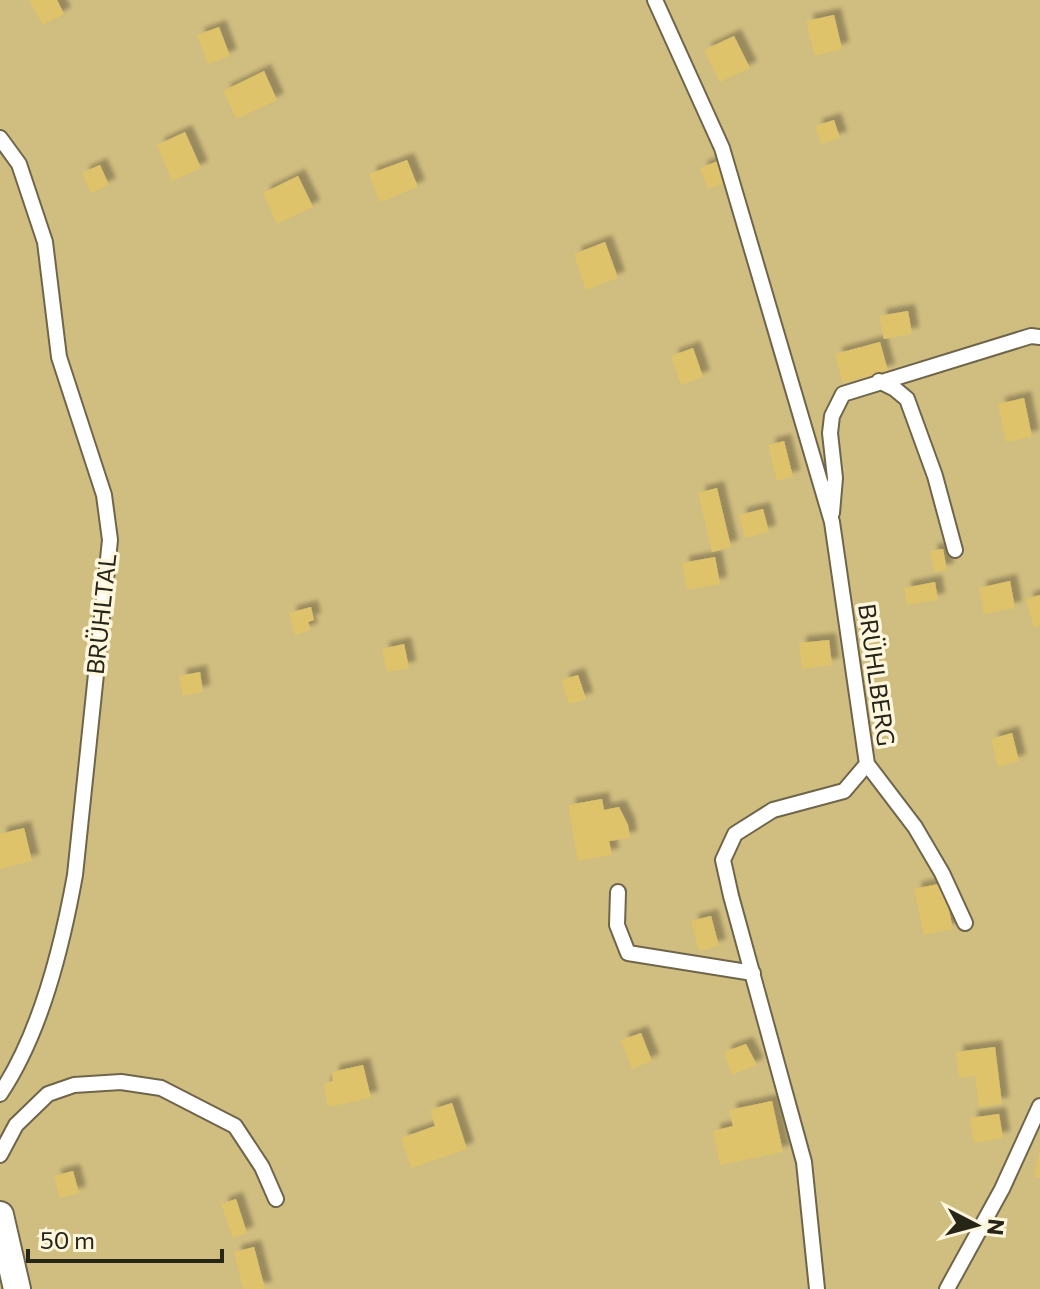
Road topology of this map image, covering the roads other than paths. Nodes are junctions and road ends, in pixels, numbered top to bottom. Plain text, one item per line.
1 (655, 0) edge
2 (0, 138) edge
3 (1040, 337) edge
4 (879, 381) junction
5 (832, 522) junction
6 (955, 550) dead end
7 (867, 764) junction
8 (618, 892) dead end
9 (965, 923) dead end
10 (753, 973) junction
11 (0, 1094) edge
12 (1040, 1106) edge
13 (0, 1155) edge
14 (276, 1199) dead end
15 (0, 1215) edge
16 (17, 1289) edge
17 (817, 1289) edge
18 (947, 1289) edge

1 - 5 lane, BRÜHLBERG
2 - 11 lane, BRÜHLTAL
3 - 4 lane
4 - 5 lane
4 - 6 lane
5 - 7 lane, BRÜHLBERG
7 - 9 lane
7 - 10 lane, BRÜHLBERG
8 - 10 lane
10 - 17 lane, BRÜHLBERG
12 - 18 lane
13 - 14 lane
15 - 16 street

